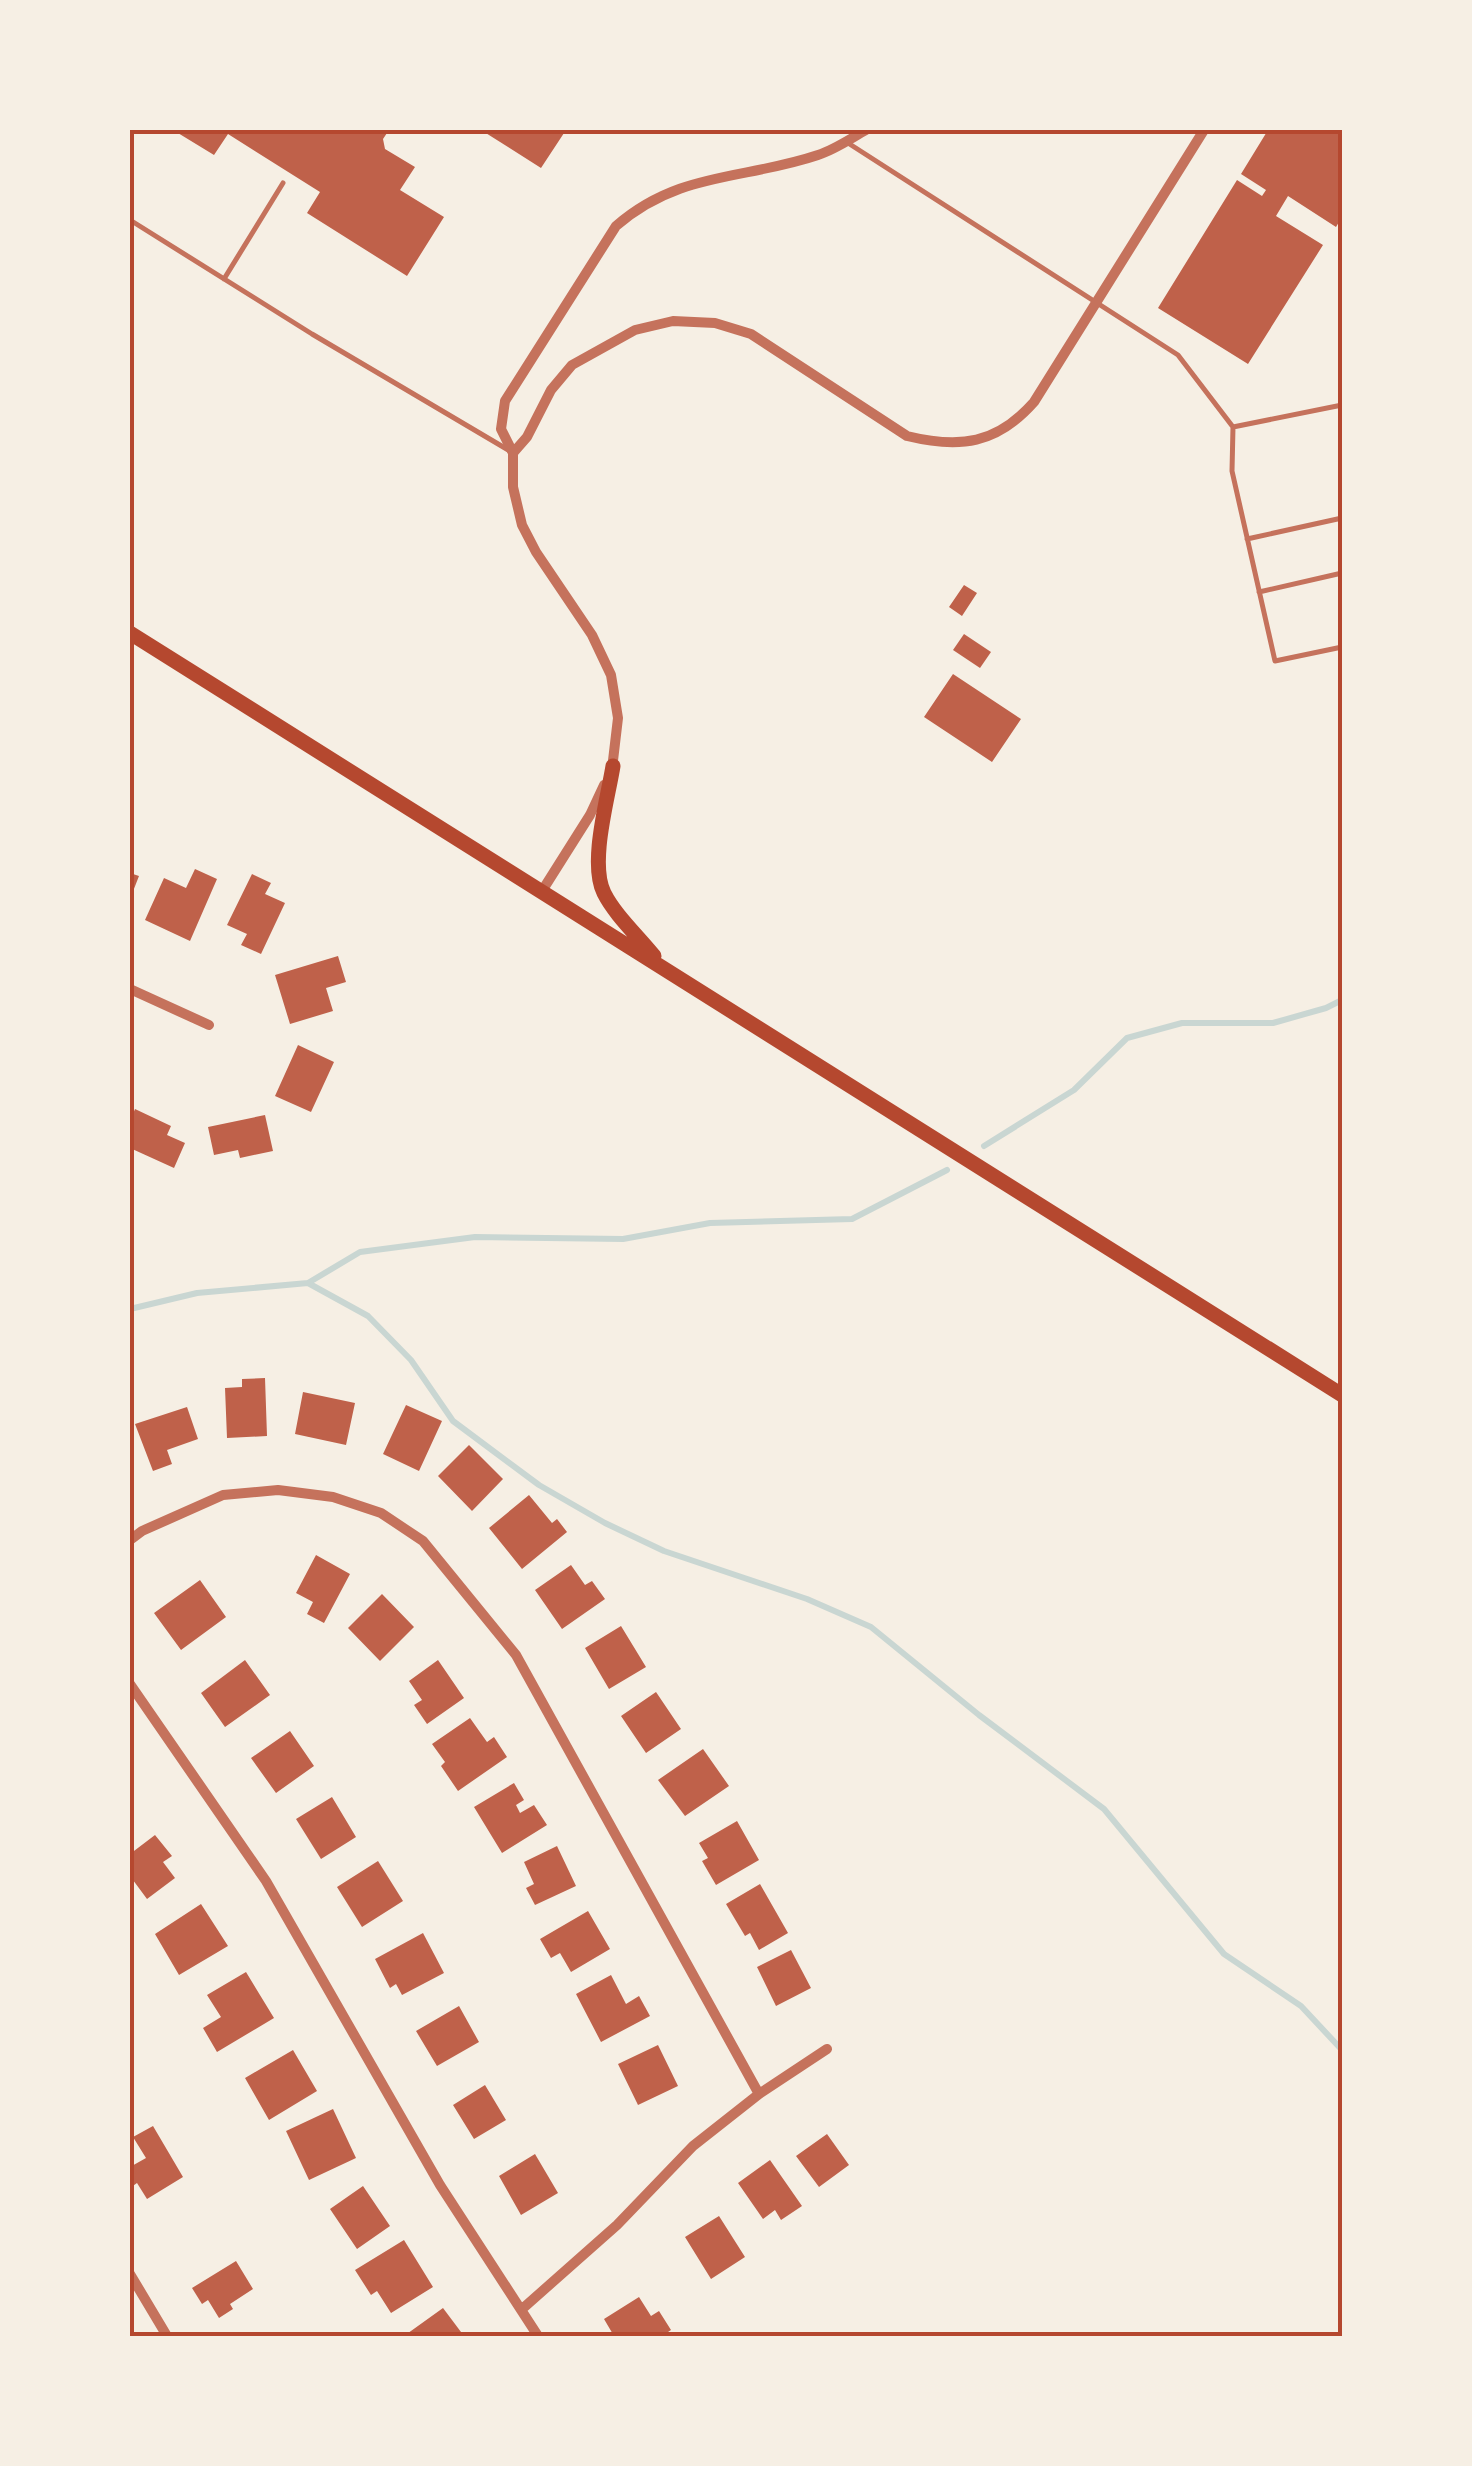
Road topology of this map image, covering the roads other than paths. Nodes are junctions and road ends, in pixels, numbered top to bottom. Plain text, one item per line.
1 (866, 130) edge
2 (1204, 130) edge
3 (845, 142) junction
4 (283, 183) dead end
5 (130, 220) edge
6 (224, 279) junction
7 (1095, 304) junction
8 (1342, 405) edge
9 (1233, 427) junction
10 (512, 452) junction
11 (1342, 518) edge
12 (1247, 540) junction
13 (1342, 573) edge
14 (1259, 592) junction
15 (130, 633) edge
16 (1342, 647) edge
17 (613, 766) junction
18 (542, 892) junction
19 (662, 967) junction
20 (130, 989) edge
21 (209, 1026) dead end
22 (1342, 1396) edge
23 (130, 1540) edge
24 (130, 1684) edge
25 (827, 2049) dead end
26 (759, 2094) junction
27 (130, 2274) edge
28 (520, 2310) junction
29 (167, 2336) edge
30 (538, 2336) edge

1 - 3 street
2 - 7 street
3 - 7 lane
3 - 10 street
4 - 6 lane
5 - 6 lane
6 - 10 lane
7 - 9 lane
7 - 10 street
8 - 9 lane
9 - 12 lane
10 - 17 street
11 - 12 lane
12 - 14 lane
13 - 14 lane
14 - 16 lane
15 - 18 main road
17 - 18 street
17 - 19 main road
18 - 19 main road
19 - 22 main road
20 - 21 street
23 - 26 street
24 - 28 street
25 - 26 street
26 - 28 street
27 - 29 street
28 - 30 street

